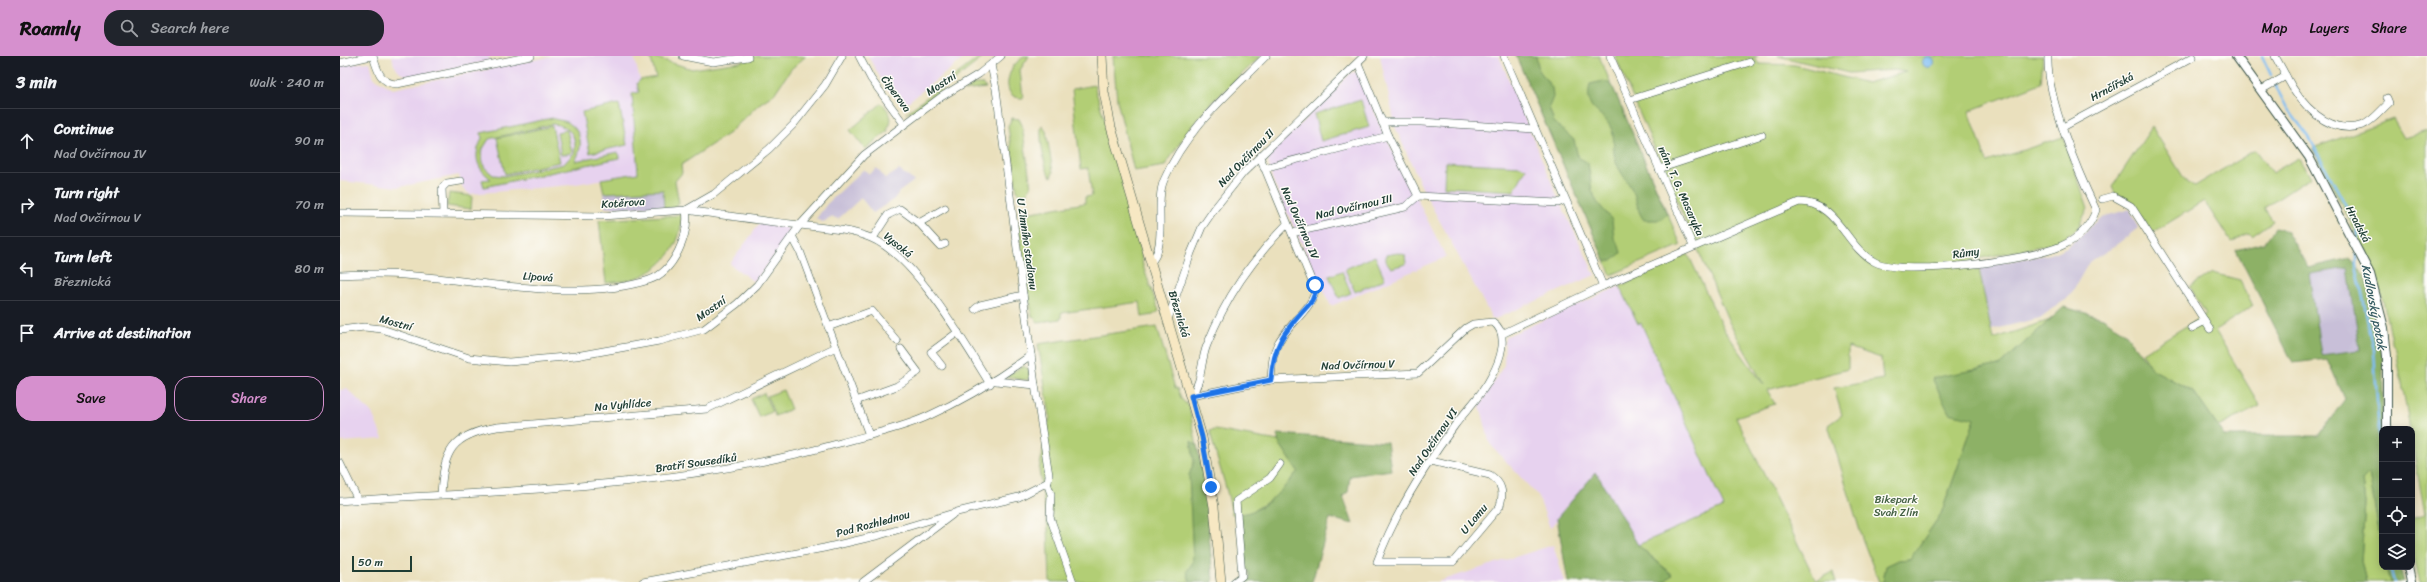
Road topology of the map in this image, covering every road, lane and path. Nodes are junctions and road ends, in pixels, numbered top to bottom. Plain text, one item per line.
1 (372, 56) edge
2 (531, 56) edge
3 (683, 56) edge
4 (842, 56) edge
5 (859, 56) edge
6 (1002, 56) edge
7 (1102, 56) edge
8 (1266, 56) edge
9 (1364, 56) edge
10 (1504, 56) edge
11 (1610, 56) edge
12 (2054, 56) edge
13 (2193, 56) edge
14 (2236, 56) edge
15 (2275, 56) edge
16 (748, 57) dead end
17 (2048, 59) edge
18 (1750, 62) dead end
19 (340, 63) edge
20 (1358, 63) junction
21 (991, 65) junction
22 (2286, 76) junction
23 (2261, 90) junction
24 (2387, 98) dead end
25 (1630, 100) junction
26 (1382, 122) junction
27 (904, 124) junction
28 (2064, 127) junction
29 (1535, 129) junction
30 (1762, 135) dead end
31 (1388, 136) junction
32 (1260, 157) junction
33 (1264, 168) junction
34 (1659, 169) junction
35 (461, 181) dead end
36 (1418, 196) junction
37 (2102, 199) dead end
38 (1565, 200) junction
39 (946, 208) dead end
40 (686, 210) junction
41 (340, 213) edge
42 (442, 214) junction
43 (920, 223) junction
44 (1287, 224) junction
45 (800, 225) junction
46 (1292, 233) junction
47 (792, 236) junction
48 (873, 238) junction
49 (945, 244) dead end
50 (1693, 246) junction
51 (1151, 262) junction
52 (340, 275) edge
53 (1603, 286) junction
54 (1023, 295) junction
55 (975, 309) dead end
56 (1168, 319) junction
57 (2205, 321) junction
58 (828, 328) junction
59 (2192, 328) dead end
60 (2210, 328) dead end
61 (340, 330) edge
62 (958, 332) junction
63 (1502, 334) junction
64 (897, 341) dead end
65 (836, 347) junction
66 (901, 349) dead end
67 (1031, 355) junction
68 (942, 366) dead end
69 (1271, 380) junction
70 (993, 383) junction
71 (1036, 384) junction
72 (1191, 396) junction
73 (856, 401) junction
74 (2387, 426) edge
75 (869, 435) junction
76 (1431, 461) junction
77 (340, 463) edge
78 (1280, 464) dead end
79 (1047, 484) junction
80 (442, 494) junction
81 (358, 500) junction
82 (340, 501) edge
83 (957, 512) junction
84 (1377, 562) joint
85 (2409, 570) edge
86 (643, 582) edge
87 (863, 582) edge
88 (1073, 582) edge
89 (1221, 582) edge
90 (1234, 582) edge
91 (2412, 582) edge

1 - 2 street
1 - 19 street
3 - 16 street
4 - 40 street, Kotěrova
5 - 27 street, Čiperova
6 - 21 street, Mostní
7 - 51 main road, Březnická
8 - 51 street
9 - 20 street, Nad Ovčírnou II
10 - 29 street
11 - 25 street, nám. T. G. Masaryka
12 - 17 street
13 - 28 street, Hrnčířská
14 - 23 street, Hradská
15 - 22 street
17 - 28 street, Růmy
18 - 25 street
20 - 26 street
20 - 32 street, Nad Ovčírnou II
21 - 27 street, Mostní
21 - 54 street, U Zimního stadionu
22 - 23 street
22 - 24 street
23 - 74 street, Hradská
25 - 34 street, nám. T. G. Masaryka
26 - 29 street
26 - 31 street
27 - 45 street, Mostní
28 - 50 street, Růmy
29 - 38 street
30 - 34 street
31 - 33 street
31 - 36 street
32 - 33 street, Nad Ovčírnou IV
32 - 56 street, Nad Ovčírnou II
33 - 44 street, Nad Ovčírnou IV
34 - 50 street, nám. T. G. Masaryka
35 - 42 street
36 - 38 street
36 - 46 street, Nad Ovčírnou III
37 - 57 street
38 - 53 street
39 - 43 street
40 - 42 street, Kotěrova
40 - 45 street, Vysoká
40 - 52 street, Lipová
41 - 42 street, Kotěrova
43 - 48 street
43 - 49 street
44 - 46 street, Nad Ovčírnou IV
44 - 72 street
45 - 47 street, Mostní
45 - 48 street, Vysoká
46 - 69 street, Nad Ovčírnou IV
47 - 58 street
47 - 61 street, Mostní
48 - 62 street, Vysoká
50 - 53 street, nám. T. G. Masaryka
51 - 56 main road, Březnická
53 - 63 street, nám. T. G. Masaryka
54 - 55 street
54 - 67 street, U Zimního stadionu
56 - 72 main road, Březnická
57 - 59 street
57 - 60 street
58 - 64 street
58 - 65 street
62 - 68 street
62 - 70 street, Vysoká
63 - 69 street, Nad Ovčírnou V
63 - 76 street, Nad Ovčírnou VI
65 - 73 street
65 - 80 street, Na Vyhlídce
66 - 73 street
67 - 70 street, Bratří Sousedíků
67 - 71 street, U Zimního stadionu
69 - 72 street, Nad Ovčírnou V
70 - 71 street
70 - 75 street, Bratří Sousedíků
71 - 79 street, U Zimního stadionu
72 - 89 main road, Březnická
73 - 75 street
75 - 80 street, Bratří Sousedíků
76 - 84 street, Nad Ovčírnou VI
76 - 84 street, U Lomu
77 - 81 street
78 - 90 street
79 - 83 street, Pod Rozhlednou
79 - 88 street
80 - 81 street, Bratří Sousedíků
81 - 82 street, Bratří Sousedíků
83 - 86 street, Pod Rozhlednou
83 - 87 street
85 - 91 street

